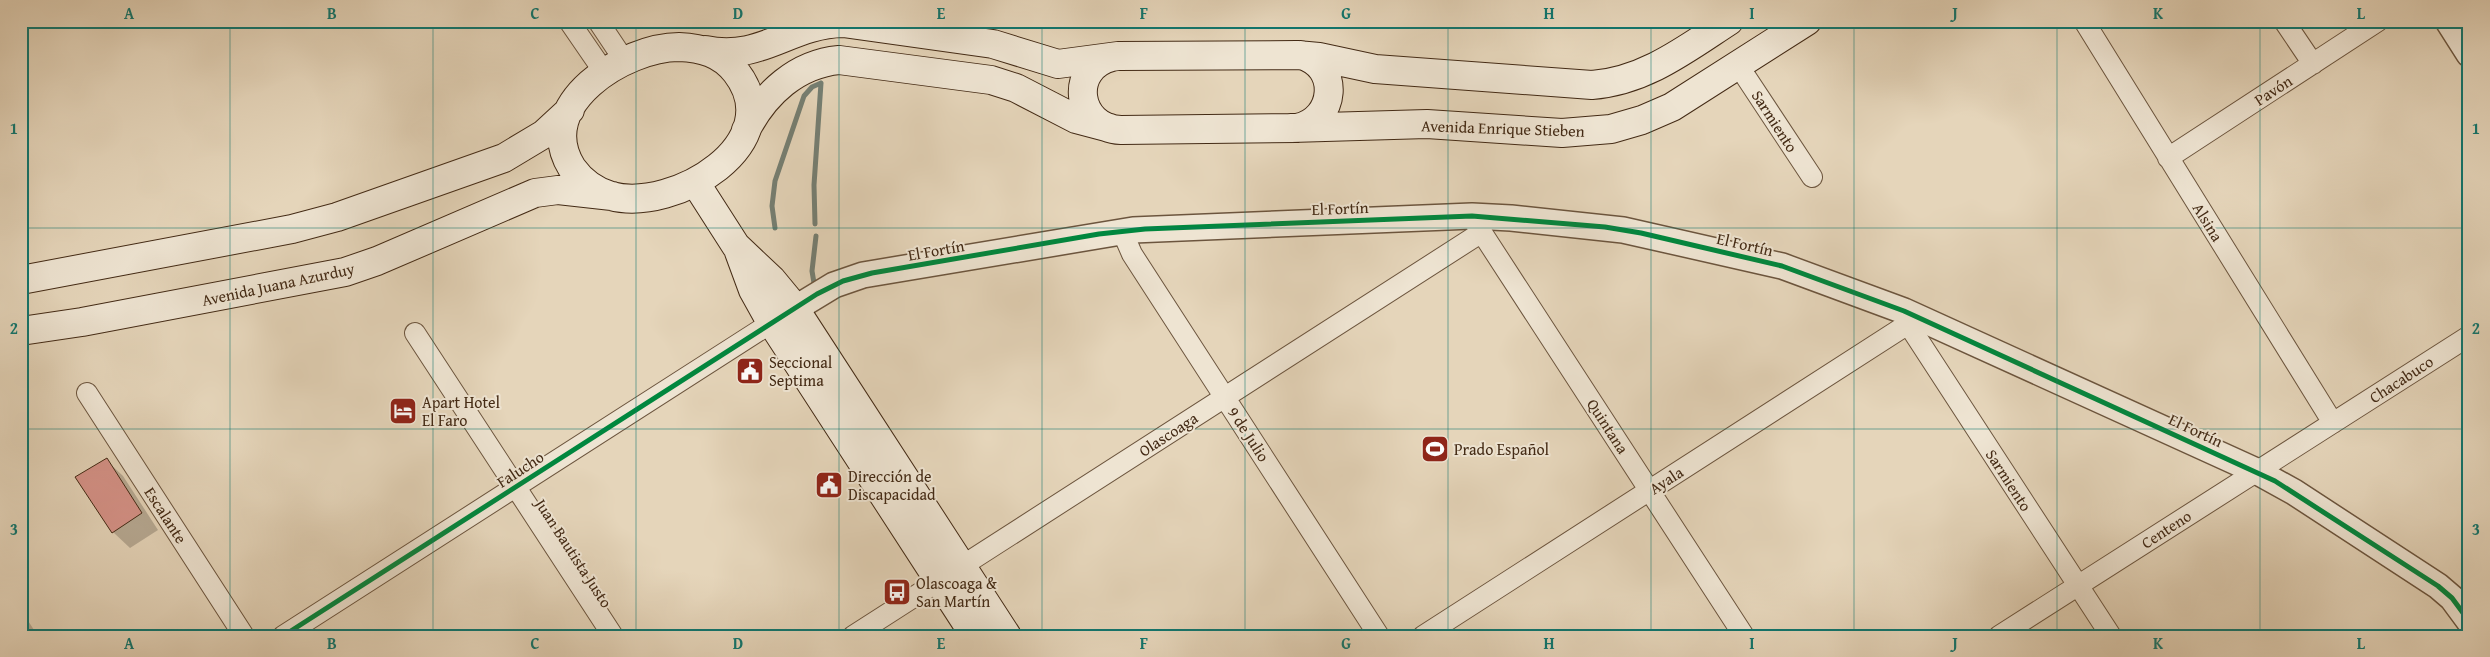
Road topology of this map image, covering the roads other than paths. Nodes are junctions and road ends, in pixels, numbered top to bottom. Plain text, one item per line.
1 (568, 21) edge
2 (598, 21) edge
3 (1729, 21) edge
4 (1807, 21) edge
5 (2284, 21) edge
6 (2378, 21) edge
7 (2448, 21) edge
8 (2089, 23) edge
9 (892, 29) junction
10 (705, 50) junction
11 (2469, 54) edge
12 (1297, 55) junction
13 (1118, 56) junction
14 (2312, 64) junction
15 (886, 65) junction
16 (1738, 65) junction
17 (614, 66) junction
18 (570, 110) junction
19 (1110, 128) junction
20 (1291, 128) junction
21 (744, 134) junction
22 (2168, 158) junction
23 (1812, 177) dead end
24 (695, 182) junction
25 (612, 196) junction
26 (1477, 224) junction
27 (1122, 231) junction
28 (736, 246) junction
29 (21, 280) edge
30 (794, 308) junction
31 (1910, 319) junction
32 (772, 324) junction
33 (21, 331) edge
34 (415, 333) dead end
35 (2469, 336) edge
36 (87, 393) dead end
37 (1225, 398) junction
38 (2332, 423) junction
39 (2256, 472) junction
40 (516, 487) junction
41 (1650, 490) junction
42 (962, 566) junction
43 (939, 581) junction
44 (2078, 585) junction
45 (2469, 621) edge
46 (244, 636) edge
47 (283, 636) edge
48 (613, 636) edge
49 (853, 636) edge
50 (975, 636) edge
51 (1007, 636) edge
52 (1379, 636) edge
53 (1423, 636) edge
54 (1744, 636) edge
55 (1999, 636) edge
56 (2111, 636) edge

1 - 17 street
2 - 17 street
3 - 12 main road, Avenida Enrique Stieben
4 - 16 main road, Avenida Enrique Stieben
5 - 14 street
6 - 14 street, Pavón
7 - 11 street
8 - 22 street, Alsina
9 - 10 main road, Avenida Enrique Stieben
9 - 13 main road, Avenida Enrique Stieben
9 - 15 main road
10 - 17 main road
10 - 21 main road
12 - 13 main road, Avenida Enrique Stieben
12 - 20 main road, Avenida Enrique Stieben
13 - 19 main road, Avenida Enrique Stieben
14 - 22 street, Pavón
15 - 19 main road
15 - 21 main road
16 - 20 main road, Avenida Enrique Stieben
16 - 23 street, Sarmiento
17 - 18 main road
18 - 25 main road
18 - 29 main road
19 - 20 main road, Avenida Enrique Stieben
21 - 24 main road
22 - 38 street, Alsina
24 - 25 main road
24 - 28 main road
25 - 33 main road, Avenida Juana Azurduy
26 - 27 street, El Fortín
26 - 31 street, El Fortín
26 - 37 street, Olascoaga
26 - 41 street, Quintana
27 - 30 street, El Fortín
27 - 37 street, 9 de Julio
28 - 30 main road
28 - 32 main road
30 - 32 street, El Fortín
30 - 42 main road
31 - 39 street, El Fortín
31 - 41 street, Ayala
31 - 44 street, Sarmiento
32 - 40 street, Falucho
32 - 43 main road
34 - 40 street, Juan Bautista Justo
35 - 38 street, Chacabuco
36 - 46 street, Escalante
37 - 42 street, Olascoaga
37 - 52 street, 9 de Julio
38 - 39 street, Centeno
39 - 44 street, Centeno
39 - 45 street, El Fortín
40 - 47 street, Falucho
40 - 48 street, Juan Bautista Justo
41 - 53 street, Ayala
41 - 54 street, Quintana
42 - 43 street, Olascoaga
42 - 51 main road
43 - 49 street, Olascoaga
43 - 50 main road
44 - 55 street, Centeno
44 - 56 street, Sarmiento

